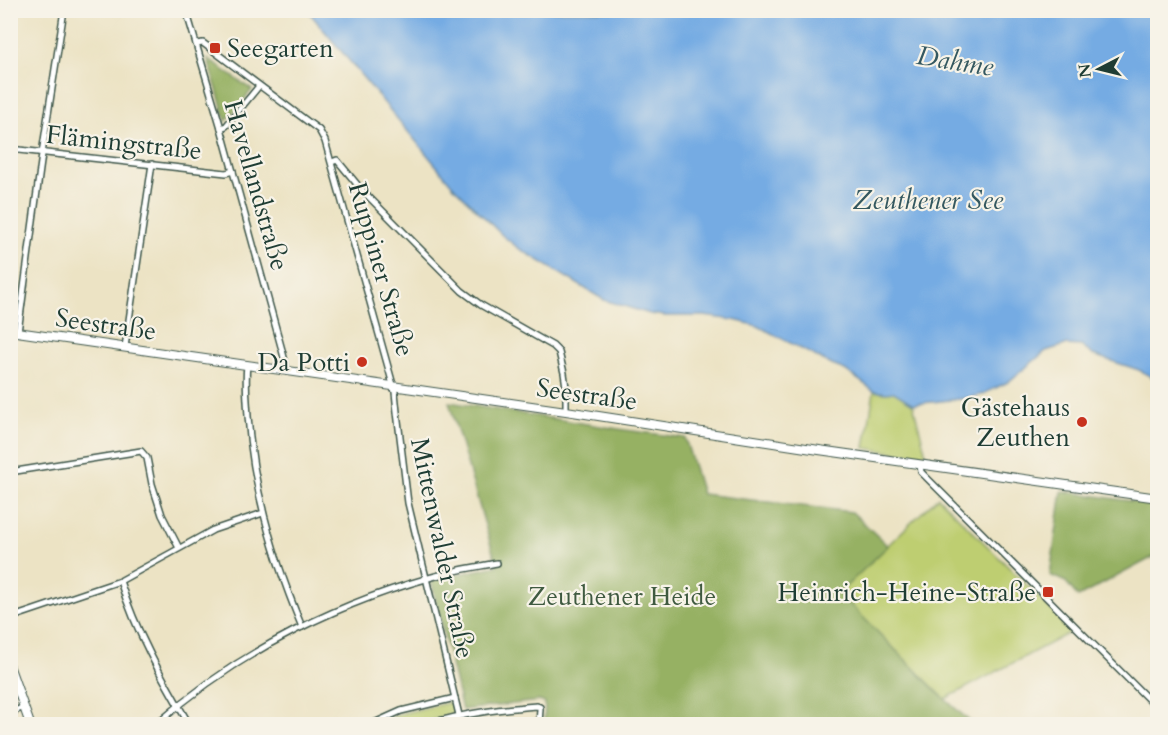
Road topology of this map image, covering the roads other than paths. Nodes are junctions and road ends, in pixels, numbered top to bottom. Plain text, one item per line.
1 (64, 10) edge
2 (186, 10) edge
3 (196, 44) junction
4 (259, 86) junction
5 (221, 128) junction
6 (10, 149) edge
7 (43, 153) junction
8 (332, 162) junction
9 (152, 164) junction
10 (233, 171) junction
11 (14, 332) edge
12 (125, 348) junction
13 (247, 365) junction
14 (285, 371) junction
15 (394, 387) junction
16 (566, 411) junction
17 (920, 465) junction
18 (10, 472) edge
19 (1158, 498) edge
20 (263, 513) junction
21 (179, 548) junction
22 (496, 563) dead end
23 (426, 579) junction
24 (120, 581) junction
25 (10, 618) edge
26 (302, 627) junction
27 (10, 668) edge
28 (455, 698) junction
29 (178, 705) junction
30 (24, 707) junction
31 (1158, 709) edge
32 (10, 713) edge
33 (459, 715) junction
34 (30, 724) edge
35 (157, 724) edge
36 (189, 724) edge
37 (372, 724) edge
38 (429, 724) edge
39 (539, 724) edge

1 - 7 street
2 - 3 street, Havellandstraße
3 - 4 street, Ruppiner Straße
3 - 5 street, Havellandstraße
4 - 5 street
4 - 8 street, Ruppiner Straße
5 - 10 street, Havellandstraße
6 - 7 street, Flämingstraße
7 - 9 street, Flämingstraße
7 - 11 street
8 - 15 street, Ruppiner Straße
8 - 16 street
9 - 10 street, Flämingstraße
9 - 12 street
10 - 14 street, Havellandstraße
11 - 12 main road, Seestraße
12 - 13 main road, Seestraße
13 - 14 main road, Seestraße
13 - 20 street
14 - 15 main road, Seestraße
15 - 16 main road, Seestraße
15 - 23 street, Mittenwalder Straße
16 - 17 main road, Seestraße
17 - 19 main road, Seestraße
17 - 31 street
18 - 21 street
20 - 21 street
20 - 26 street
21 - 24 street
22 - 23 street
23 - 26 street
23 - 28 street, Mittenwalder Straße
24 - 25 street
24 - 29 street
26 - 29 street
27 - 30 main road
28 - 33 street, Mittenwalder Straße
28 - 37 street
29 - 35 street
29 - 36 street
30 - 32 street
30 - 34 main road
33 - 38 street
33 - 39 street

